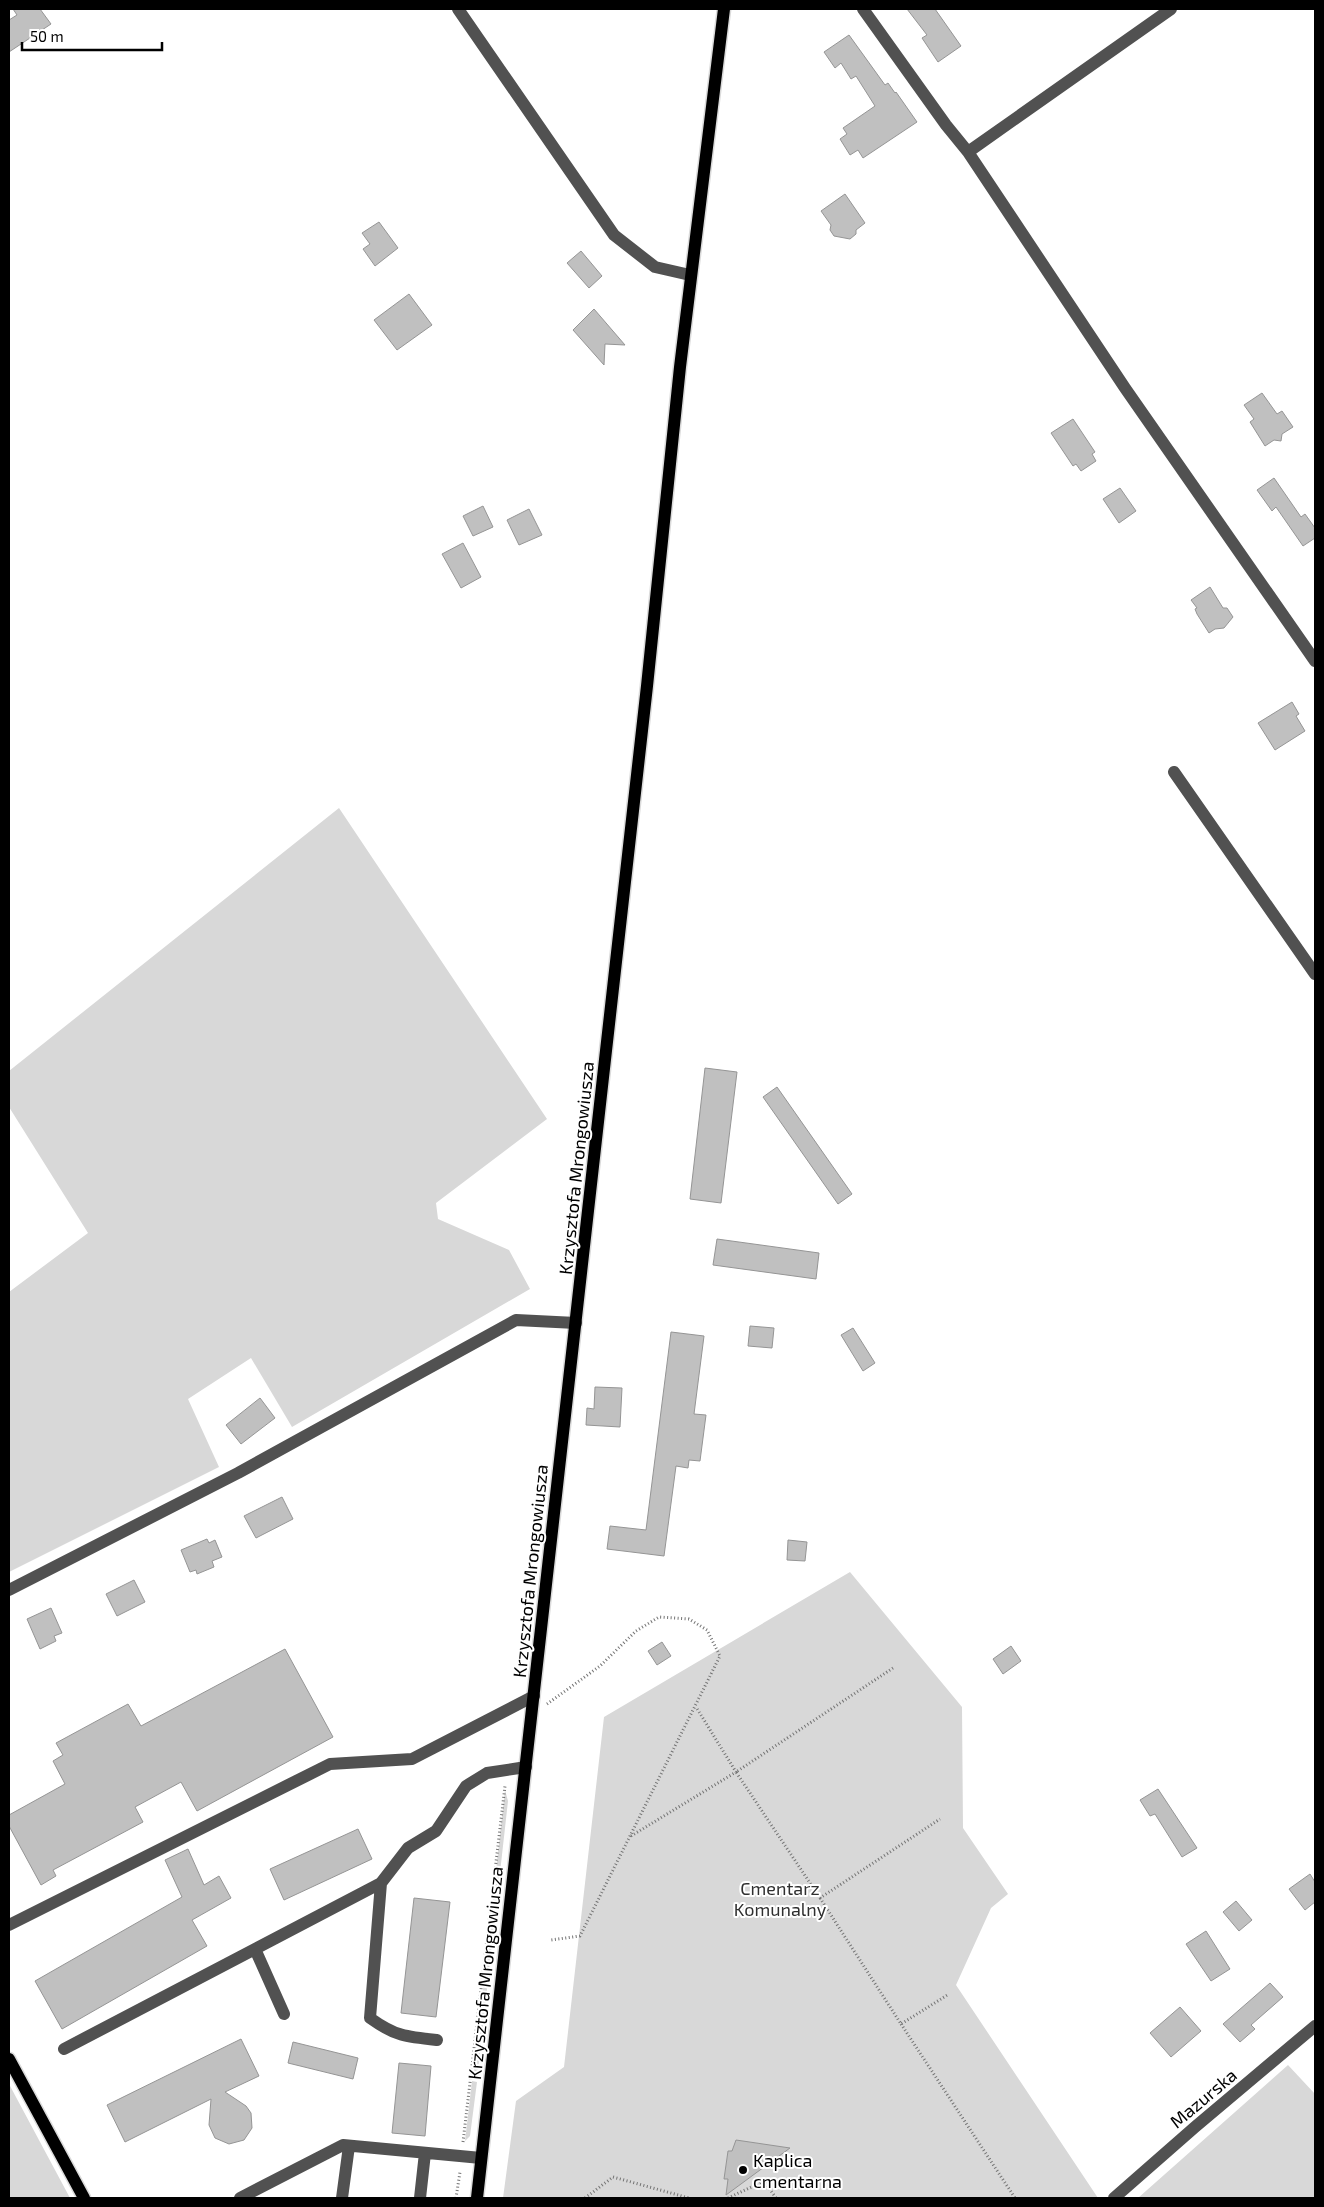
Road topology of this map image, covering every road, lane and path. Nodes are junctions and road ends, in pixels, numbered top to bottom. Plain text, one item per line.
1 (458, 9) edge
2 (724, 9) edge
3 (863, 9) edge
4 (1171, 9) edge
5 (968, 152) junction
6 (690, 275) junction
7 (1315, 661) edge
8 (1174, 772) dead end
9 (1315, 974) edge
10 (576, 1323) junction
11 (9, 1590) edge
12 (893, 1668) dead end
13 (533, 1702) junction
14 (696, 1706) junction
15 (526, 1767) junction
16 (507, 1770) junction
17 (736, 1772) junction
18 (940, 1819) dead end
19 (631, 1836) junction
20 (381, 1883) junction
21 (820, 1898) junction
22 (9, 1925) edge
23 (551, 1940) dead end
24 (255, 1949) junction
25 (949, 1994) dead end
26 (284, 2014) dead end
27 (901, 2024) junction
28 (1315, 2026) edge
29 (437, 2040) dead end
30 (64, 2049) dead end
31 (9, 2058) edge
32 (463, 2142) dead end
33 (349, 2146) junction
34 (424, 2153) junction
35 (481, 2158) junction
36 (84, 2198) edge
37 (240, 2198) edge
38 (342, 2198) edge
39 (420, 2198) edge
40 (477, 2198) edge
41 (585, 2198) edge
42 (689, 2198) edge
43 (728, 2198) edge
44 (776, 2198) edge
45 (1016, 2198) edge
46 (1114, 2198) edge

1 - 6 street
2 - 6 main road, Krzysztofa Mrongowiusza
3 - 5 street
4 - 5 street
5 - 7 street
6 - 10 main road, Krzysztofa Mrongowiusza
8 - 9 street
10 - 11 street
10 - 13 main road, Krzysztofa Mrongowiusza
12 - 17 path
13 - 14 path
13 - 15 main road, Krzysztofa Mrongowiusza
13 - 22 street
14 - 17 path
14 - 19 path
15 - 16 street
15 - 35 main road, Krzysztofa Mrongowiusza
16 - 20 street
16 - 32 path
17 - 19 path
17 - 21 path
18 - 21 path
19 - 23 path
20 - 24 street
20 - 29 street
21 - 27 path
24 - 26 street
24 - 30 street
25 - 27 path
27 - 45 path
28 - 46 street, Mazurska
31 - 36 main road
33 - 34 street
33 - 37 street
33 - 38 street
34 - 35 street
34 - 39 street
35 - 40 main road, Krzysztofa Mrongowiusza
41 - 42 path
43 - 44 path

